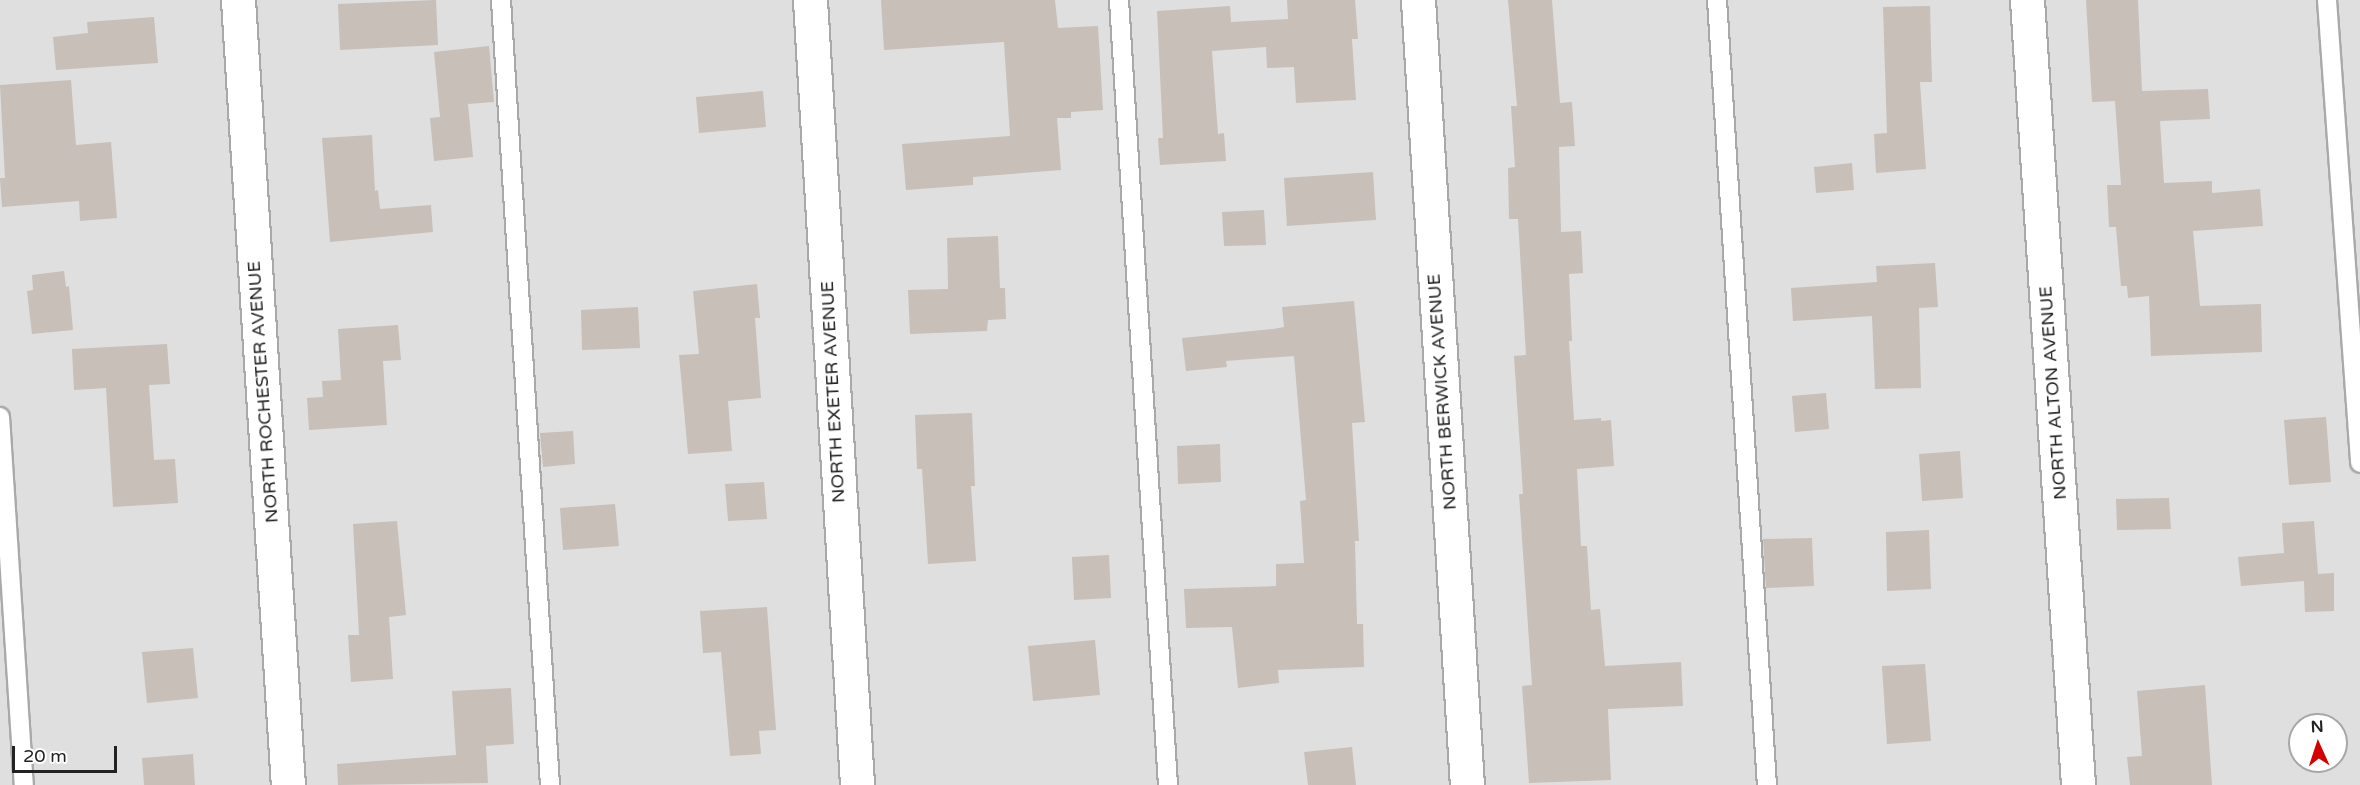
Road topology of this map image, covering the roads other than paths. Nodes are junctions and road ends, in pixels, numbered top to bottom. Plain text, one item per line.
1 (238, 0) edge
2 (501, 0) edge
3 (810, 0) edge
4 (1119, 0) edge
5 (1418, 0) edge
6 (1717, 0) edge
7 (2027, 0) edge
8 (2327, 0) edge
9 (0, 417) edge
10 (2360, 463) edge
11 (24, 785) edge
12 (288, 785) edge
13 (550, 785) edge
14 (857, 785) edge
15 (1168, 785) edge
16 (1467, 785) edge
17 (1767, 785) edge
18 (2078, 785) edge

1 - 12 street, NORTH ROCHESTER AVENUE
2 - 13 lane
3 - 14 street, NORTH EXETER AVENUE
4 - 15 lane
5 - 16 street, NORTH BERWICK AVENUE
6 - 17 lane
7 - 18 street, NORTH ALTON AVENUE
8 - 10 lane
9 - 11 lane

